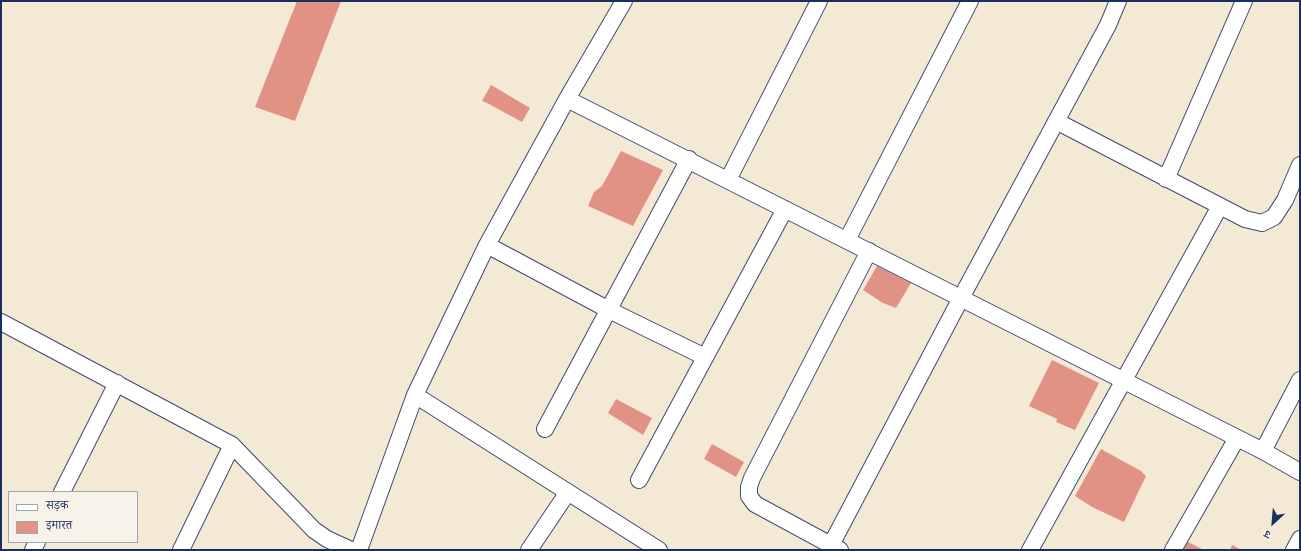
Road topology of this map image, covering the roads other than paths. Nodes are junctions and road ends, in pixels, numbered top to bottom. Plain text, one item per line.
1 (624, 1) edge
2 (819, 1) edge
3 (970, 1) edge
4 (1118, 1) edge
5 (1244, 1) edge
6 (567, 99) junction
7 (1056, 121) junction
8 (689, 159) junction
9 (1300, 165) edge
10 (1166, 178) junction
11 (728, 180) junction
12 (1220, 206) junction
13 (785, 209) junction
14 (847, 240) junction
15 (488, 245) junction
16 (869, 251) junction
17 (961, 298) junction
18 (609, 310) junction
19 (2, 325) edge
20 (705, 357) junction
21 (1300, 380) edge
22 (1125, 381) junction
23 (117, 383) junction
24 (415, 395) junction
25 (545, 429) dead end
26 (1237, 438) junction
27 (232, 444) junction
28 (1263, 451) junction
29 (1300, 472) edge
30 (639, 480) dead end
31 (63, 491) edge
32 (568, 492) junction
33 (1300, 539) edge
34 (835, 548) edge
35 (181, 550) edge
36 (351, 550) edge
37 (359, 550) edge
38 (529, 550) edge
39 (659, 550) edge
40 (1030, 550) edge
41 (1173, 550) edge
42 (1294, 550) edge

1 - 6 street
2 - 11 street
3 - 14 street
4 - 7 street
5 - 10 street
6 - 8 street
6 - 15 street
7 - 10 street
7 - 17 street
8 - 11 street
8 - 18 street
9 - 12 street
10 - 12 street
11 - 13 street
12 - 22 street
13 - 14 street
13 - 20 street
14 - 16 street
15 - 18 street
15 - 24 street
16 - 17 street
16 - 34 street
17 - 22 street
17 - 34 street
18 - 20 street
18 - 25 street
19 - 23 street
20 - 30 street
21 - 28 street
22 - 26 street
22 - 40 street
23 - 27 street
23 - 31 street
24 - 32 street
24 - 37 street
26 - 28 street
26 - 41 street
27 - 35 street
27 - 36 street
28 - 29 street
32 - 38 street
32 - 39 street
33 - 42 street

